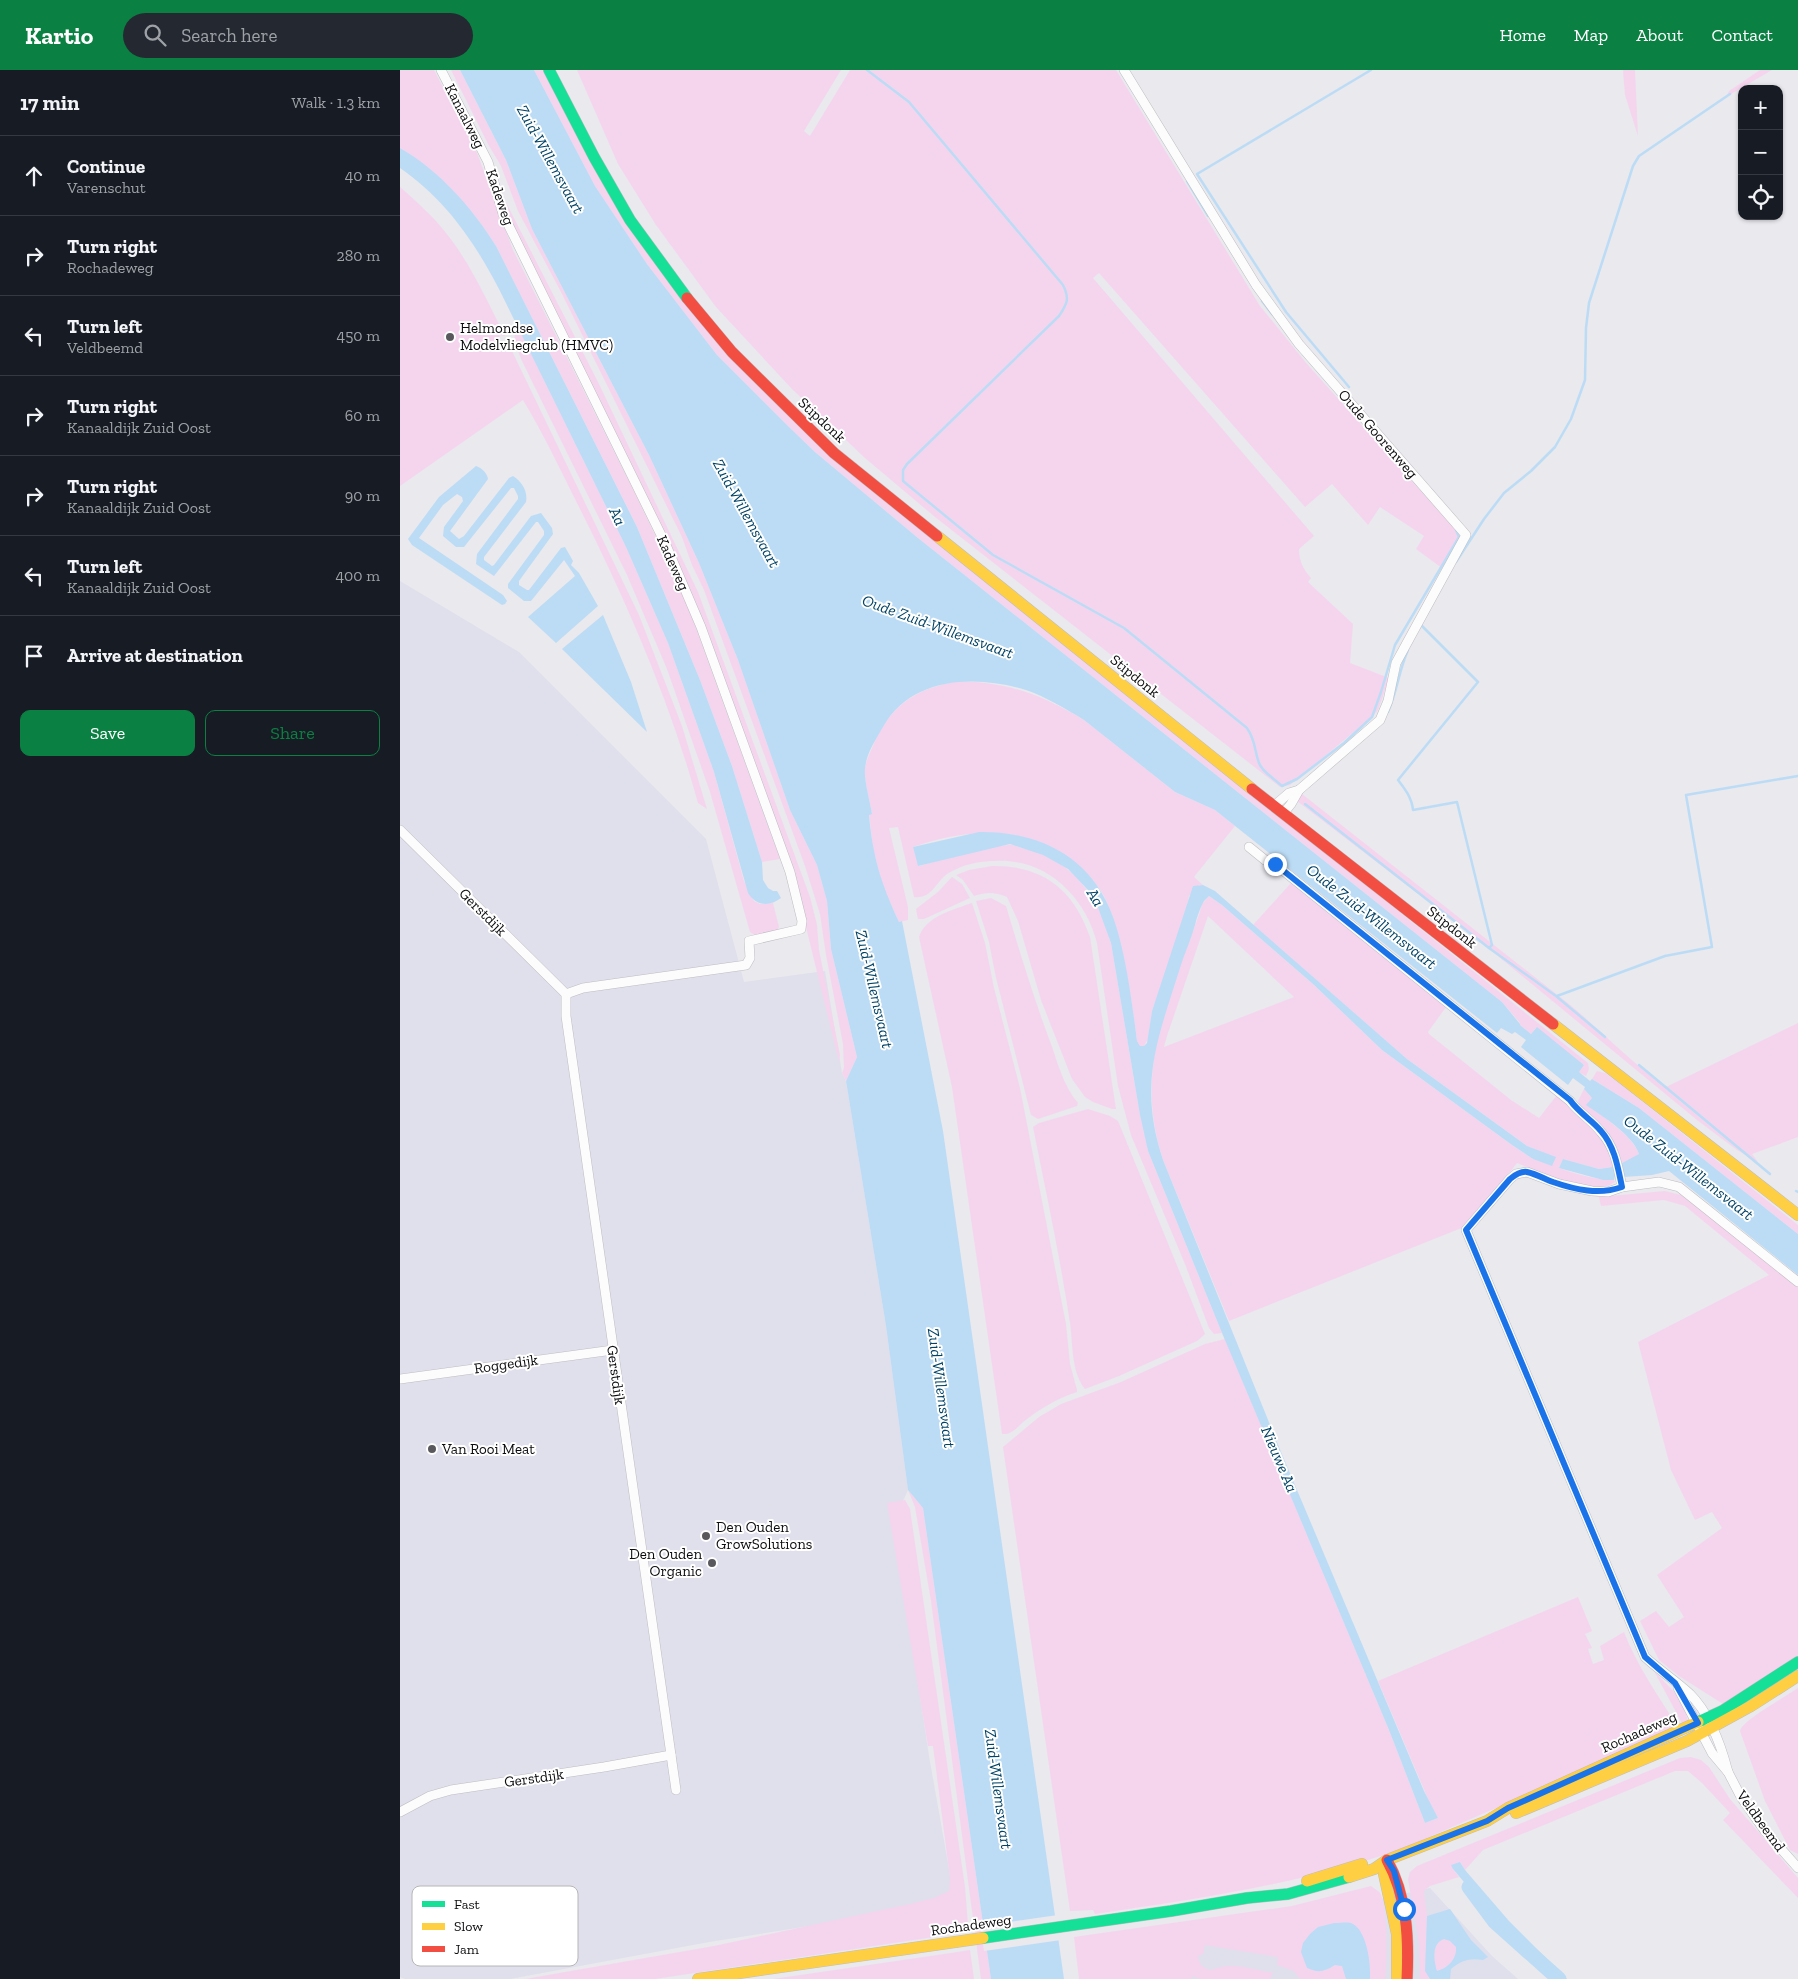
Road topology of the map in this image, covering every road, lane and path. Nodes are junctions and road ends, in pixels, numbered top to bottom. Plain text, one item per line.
1 (441, 70) edge
2 (549, 70) edge
3 (1124, 70) edge
4 (488, 162) joint
5 (1279, 810) junction
6 (400, 830) edge
7 (1249, 847) dead end
8 (566, 994) junction
9 (1622, 1187) junction
10 (1798, 1215) edge
11 (1798, 1282) edge
12 (613, 1350) junction
13 (400, 1379) edge
14 (1798, 1662) edge
15 (1798, 1676) edge
16 (1705, 1726) junction
17 (671, 1755) junction
18 (676, 1790) dead end
19 (400, 1812) edge
20 (1387, 1860) junction
21 (1798, 1868) edge
22 (698, 1979) edge
23 (1397, 1979) edge
24 (1407, 1979) edge

1 - 4 street, Kanaalweg
2 - 5 main road, Stipdonk
3 - 5 street, Oude Goorenweg
4 - 8 street, Kadeweg
5 - 10 main road, Stipdonk
6 - 8 street, Gerstdijk
7 - 9 street
8 - 12 street, Gerstdijk
9 - 11 street
9 - 16 street, Veldbeemd
12 - 13 street, Roggedijk
12 - 17 street, Gerstdijk
14 - 16 main road, Rochadeweg
15 - 16 main road, Rochadeweg
16 - 20 main road, Rochadeweg
16 - 21 street, Veldbeemd
17 - 18 street, Gerstdijk
17 - 19 street, Gerstdijk
20 - 22 main road, Rochadeweg
20 - 23 main road
20 - 24 main road

